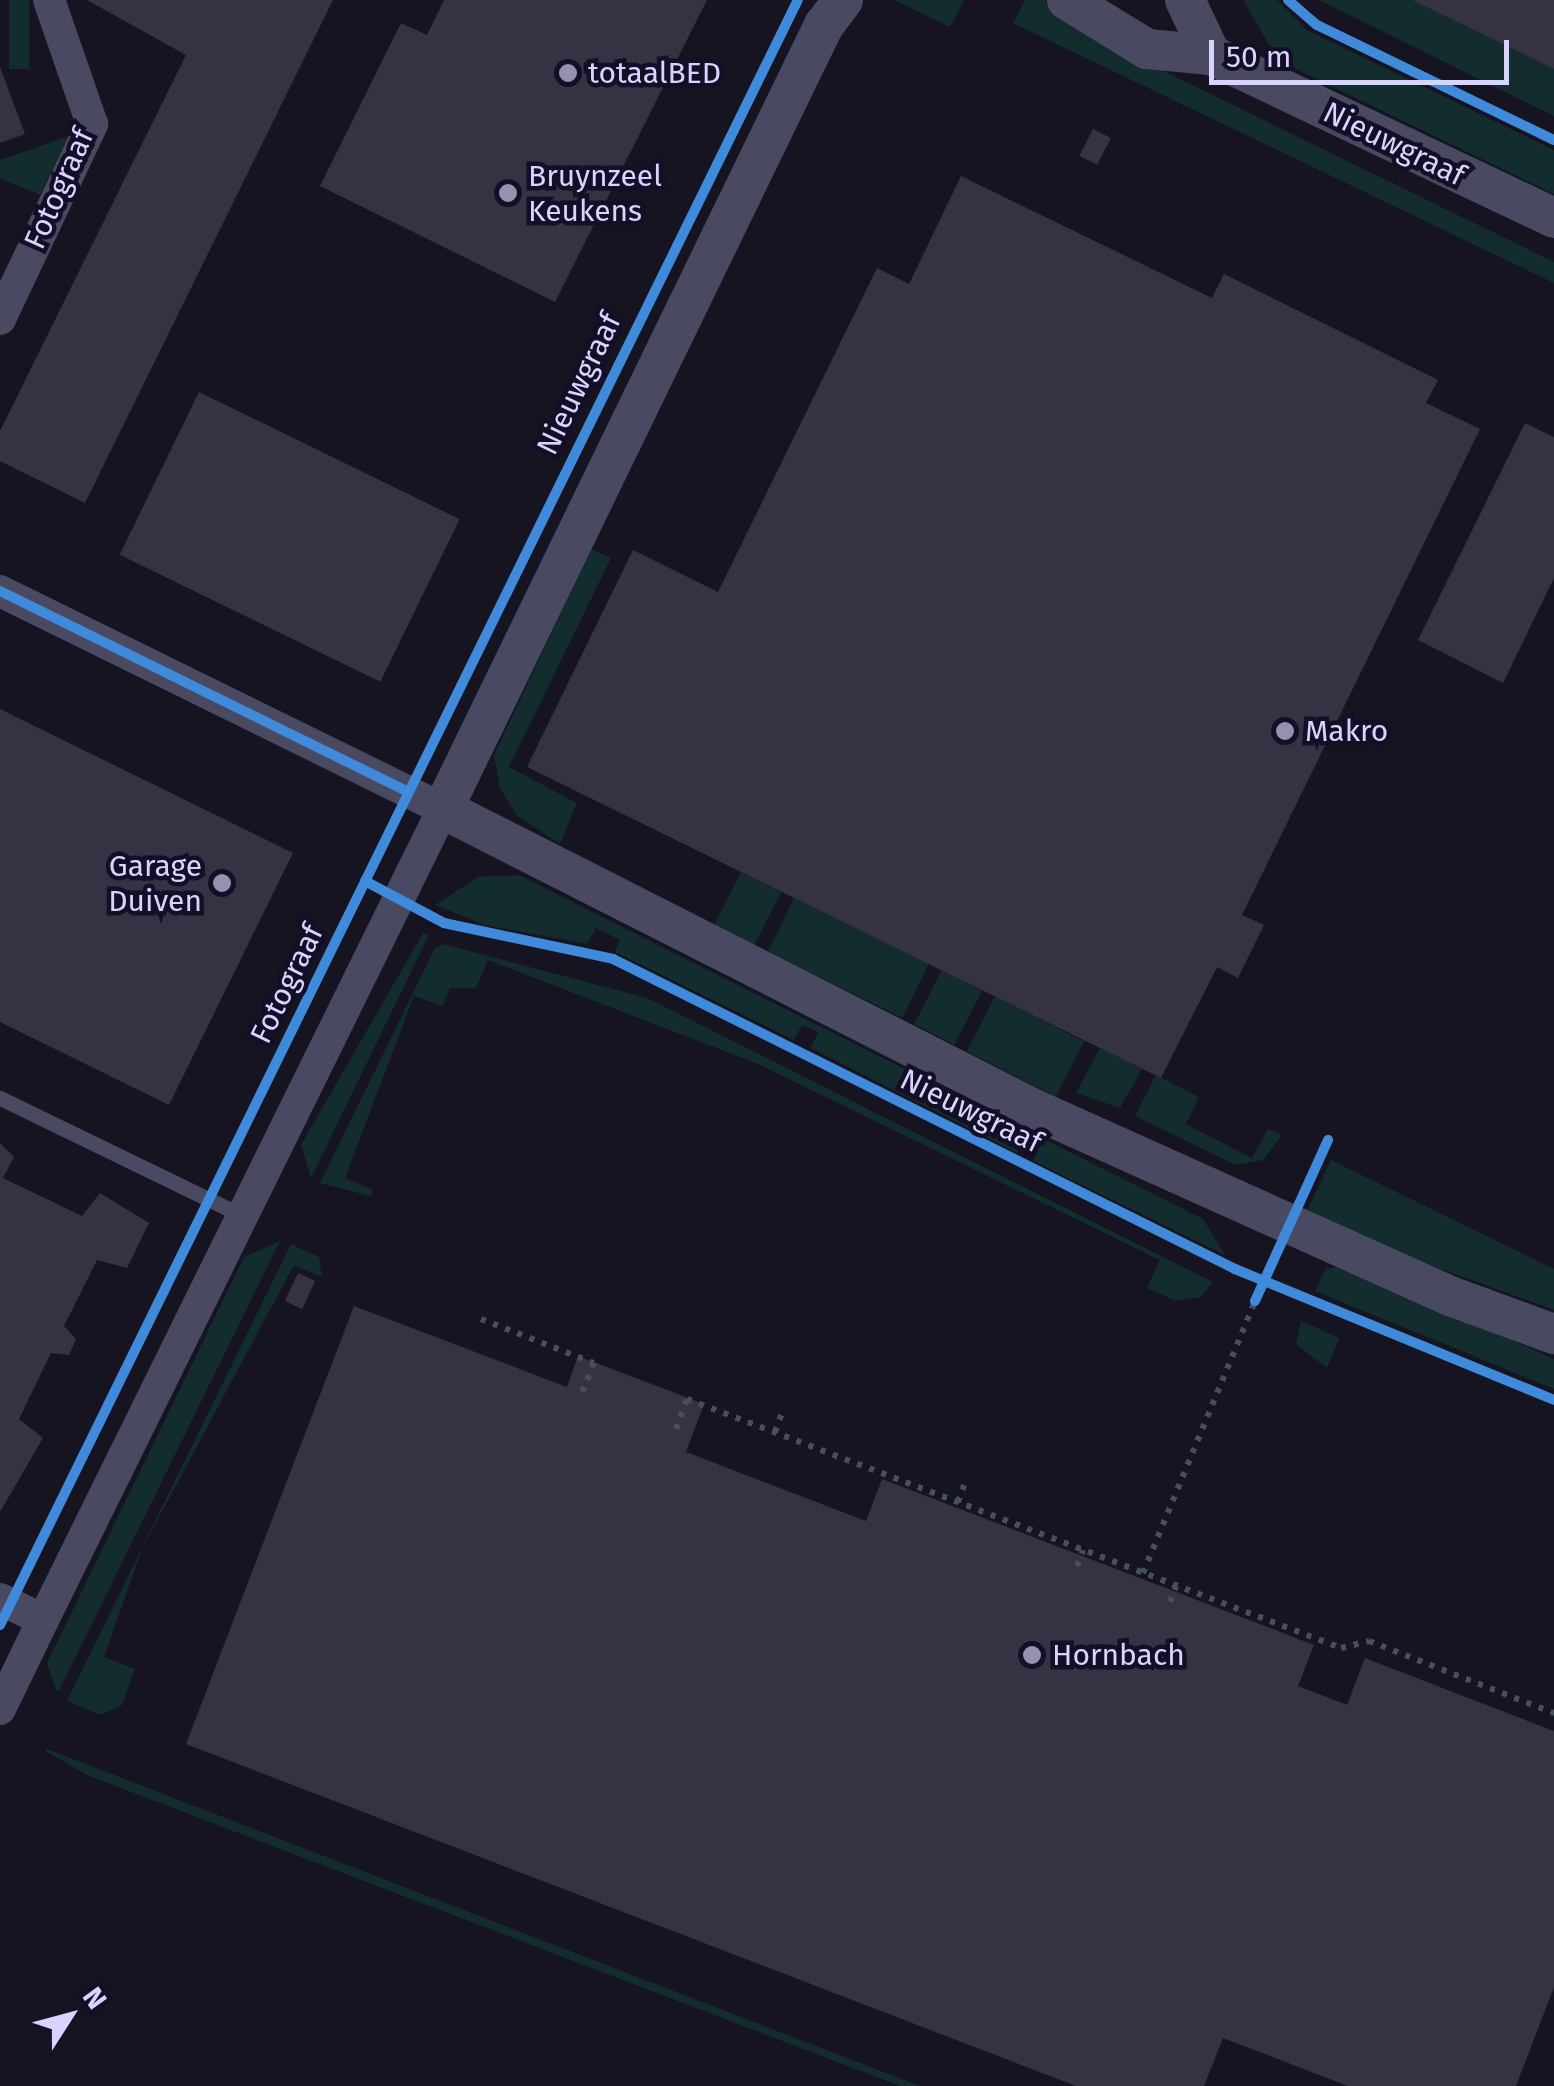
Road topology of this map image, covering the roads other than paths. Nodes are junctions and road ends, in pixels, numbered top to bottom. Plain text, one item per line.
1 (50, 0) edge
2 (843, 0) edge
3 (1068, 0) edge
4 (1186, 0) edge
5 (1211, 55) junction
6 (1544, 219) edge
7 (0, 318) edge
8 (0, 591) edge
9 (443, 809) junction
10 (0, 1098) edge
11 (241, 1216) junction
12 (1554, 1334) edge
13 (0, 1598) edge
14 (44, 1620) junction
15 (0, 1709) edge

1 - 7 street, Fotograaf
2 - 9 street, Nieuwgraaf
3 - 5 street, Nieuwgraaf
4 - 5 street
5 - 6 street, Nieuwgraaf
8 - 9 street
9 - 11 street
9 - 12 street, Nieuwgraaf
10 - 11 lane
11 - 14 street
13 - 14 street
14 - 15 street

